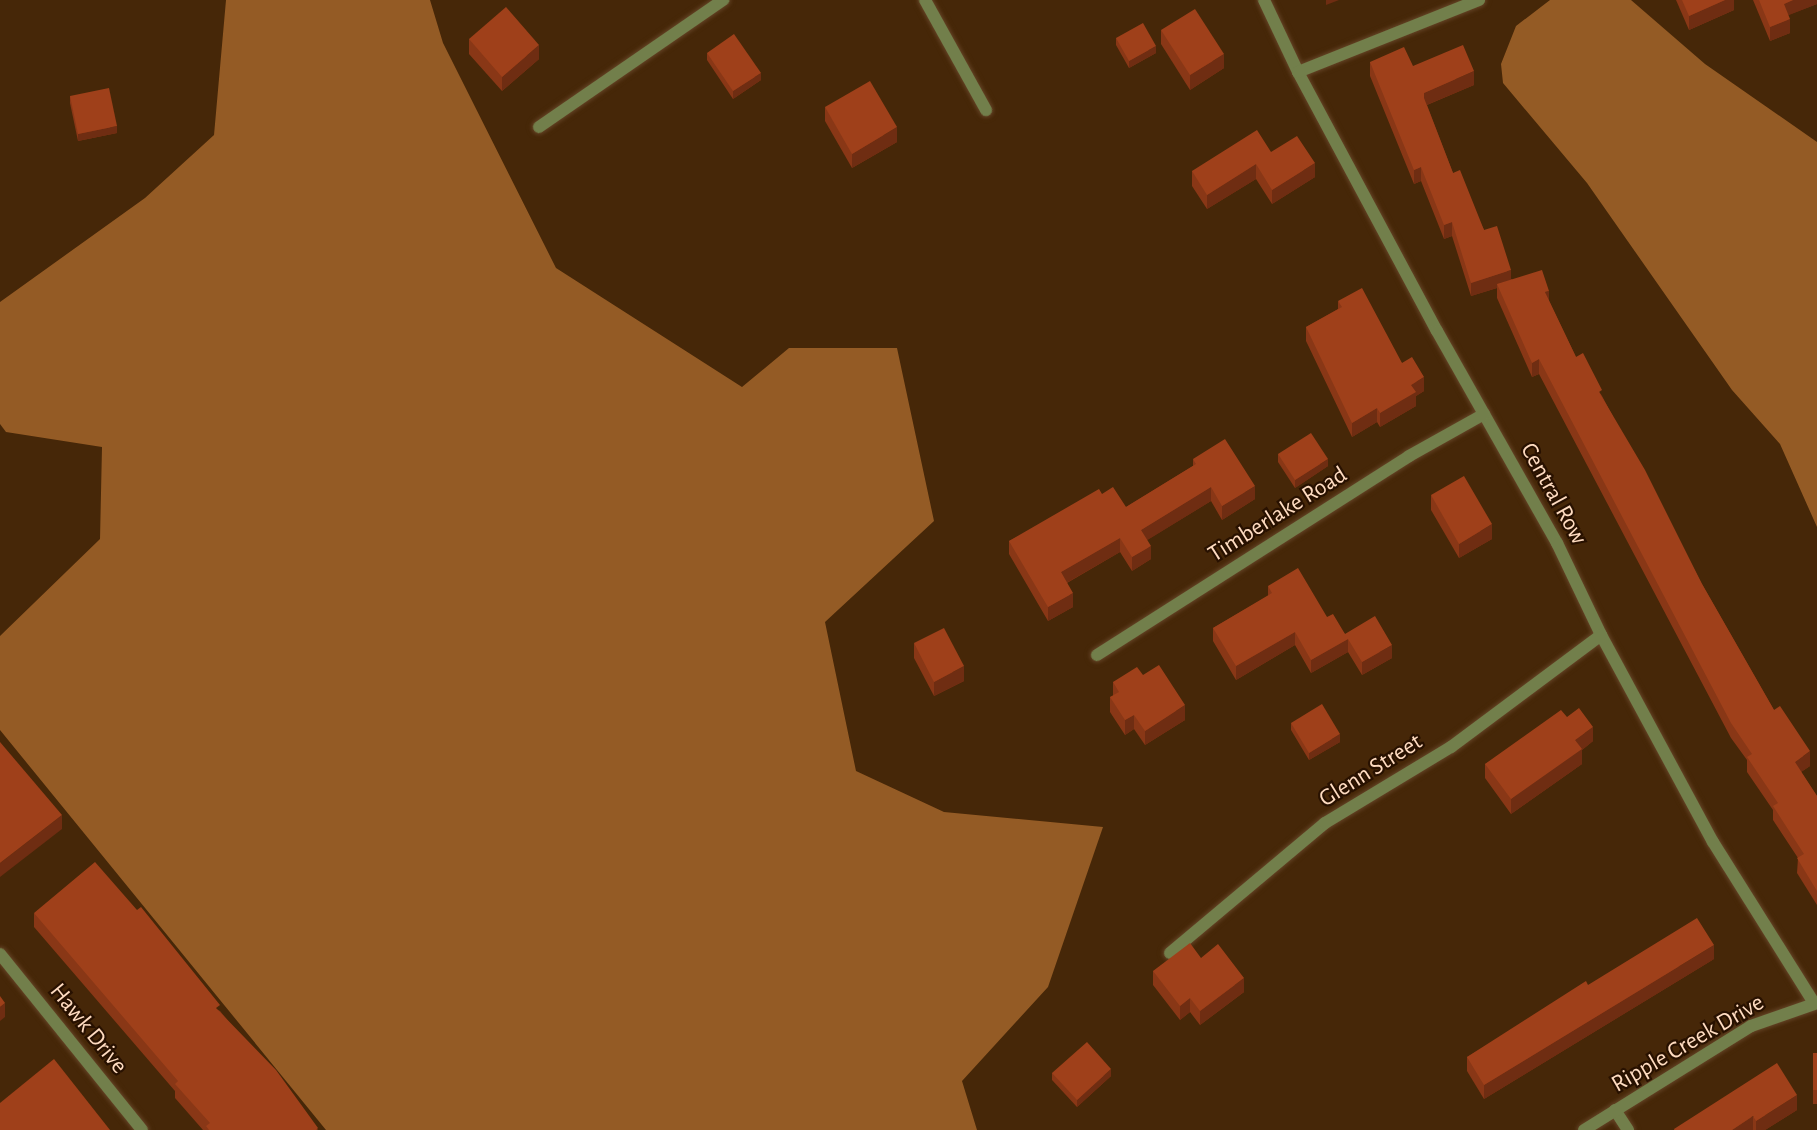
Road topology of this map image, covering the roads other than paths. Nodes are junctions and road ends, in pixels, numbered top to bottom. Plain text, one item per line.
1 (723, 0) edge
2 (925, 0) edge
3 (1264, 0) edge
4 (1479, 0) edge
5 (1298, 72) junction
6 (986, 110) dead end
7 (538, 127) dead end
8 (1484, 414) junction
9 (1601, 635) junction
10 (1097, 655) dead end
11 (1170, 953) dead end
12 (0, 954) edge
13 (1815, 1003) edge
14 (1616, 1110) junction
15 (142, 1130) edge
16 (1584, 1130) edge
17 (1628, 1130) edge

1 - 7 street
2 - 6 street
3 - 5 street, Central Row
4 - 5 street
5 - 8 street, Central Row
8 - 9 street, Central Row
8 - 10 street, Timberlake Road
9 - 11 street, Glenn Street
9 - 13 street, Central Row
12 - 15 street, Hawk Drive
13 - 14 street, Ripple Creek Drive
14 - 16 street, Ripple Creek Drive
14 - 17 street

